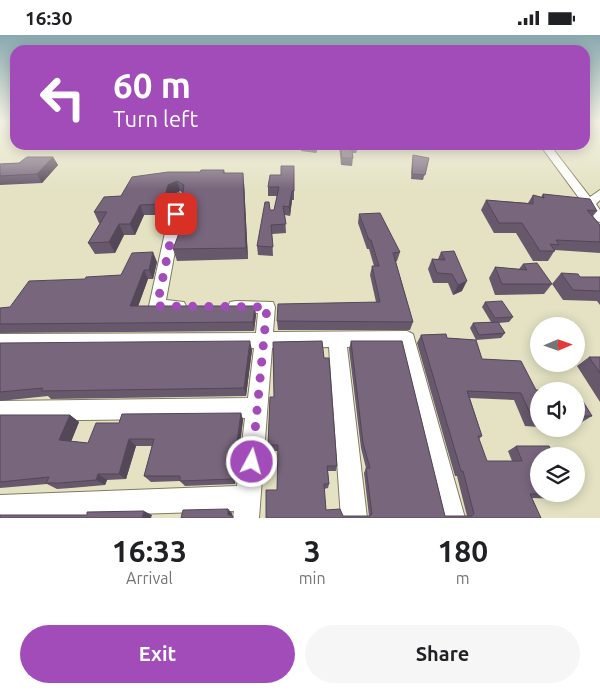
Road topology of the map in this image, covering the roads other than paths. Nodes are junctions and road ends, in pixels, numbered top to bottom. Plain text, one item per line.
1 (549, 150) edge
2 (600, 193) edge
3 (180, 196) edge
4 (590, 205) junction
5 (600, 219) edge
6 (337, 339) junction
7 (264, 341) junction
8 (0, 342) edge
9 (257, 408) junction
10 (0, 411) edge
11 (0, 507) edge
12 (247, 508) edge
13 (354, 518) edge
14 (452, 518) edge

1 - 4 street
2 - 4 street
3 - 7 street
4 - 5 street
6 - 7 street
6 - 13 street
6 - 14 street
7 - 8 street
7 - 9 street
9 - 10 street
9 - 12 street
11 - 12 street

